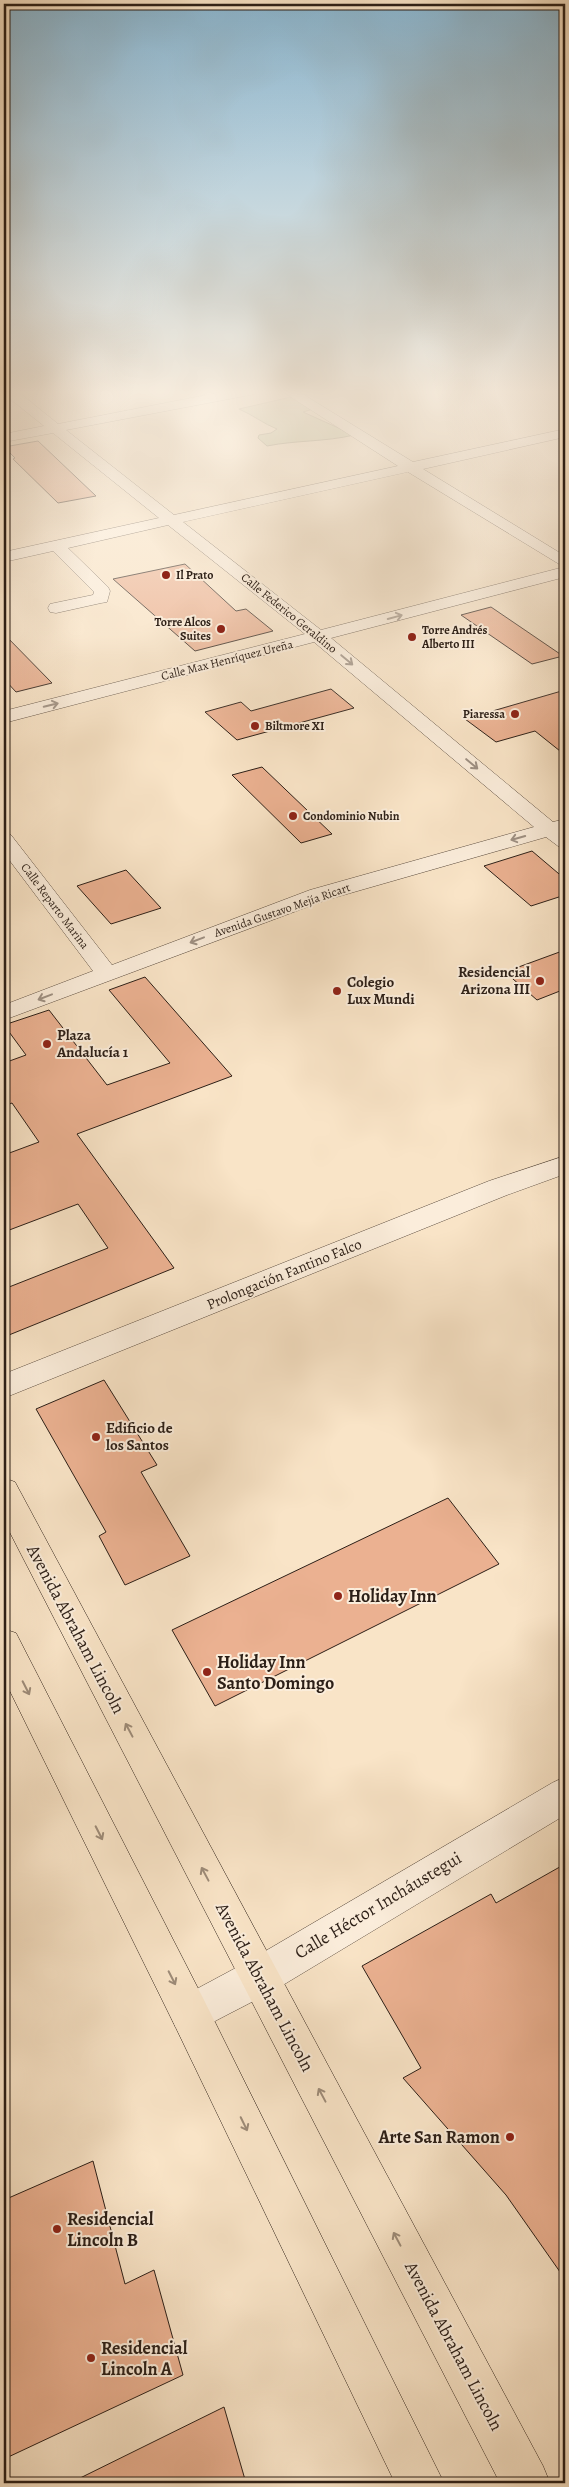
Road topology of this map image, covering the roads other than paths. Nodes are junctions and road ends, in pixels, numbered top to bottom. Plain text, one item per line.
1 (154, 506) edge
2 (233, 506) edge
3 (474, 506) edge
4 (172, 520) junction
5 (57, 546) junction
6 (4, 558) edge
7 (565, 563) edge
8 (565, 572) edge
9 (56, 608) dead end
10 (319, 637) junction
11 (4, 717) edge
12 (560, 832) edge
13 (4, 839) edge
14 (107, 974) junction
15 (4, 1013) edge
16 (565, 1165) edge
17 (4, 1386) edge
18 (4, 1491) edge
19 (4, 1644) edge
20 (565, 1795) edge
21 (259, 1976) junction
22 (190, 2014) junction
23 (420, 2483) edge
24 (526, 2483) edge

1 - 4 street, Calle Federico Geraldino
2 - 4 street
3 - 7 street
4 - 5 street
4 - 10 street, Calle Federico Geraldino
5 - 6 street
5 - 9 street
10 -> 8 street, Calle Max Henríquez Ureña
11 -> 10 street, Calle Max Henríquez Ureña
10 -> 12 street, Calle Federico Geraldino
12 -> 14 street, Avenida Gustavo Mejía Ricart
13 - 14 street, Calle Reparto Marina
14 -> 15 street, Avenida Gustavo Mejía Ricart
16 - 17 street, Prolongación Fantino Falco
21 -> 18 main road, Avenida Abraham Lincoln
19 -> 22 main road
20 - 21 street, Calle Héctor Incháustegui
21 - 22 street, Calle Héctor Incháustegui
24 -> 21 main road, Avenida Abraham Lincoln
22 -> 23 main road

